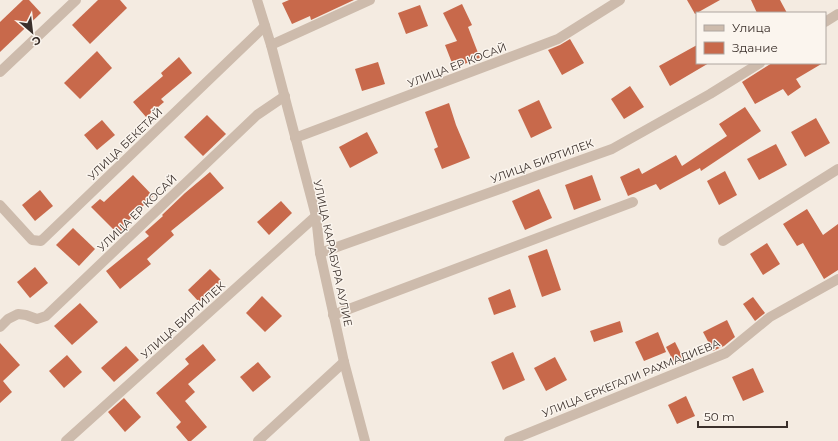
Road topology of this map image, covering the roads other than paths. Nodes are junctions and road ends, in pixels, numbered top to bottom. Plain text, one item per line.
1 (76, 0) edge
2 (257, 0) edge
3 (370, 0) edge
4 (620, 0) edge
5 (838, 14) edge
6 (826, 21) edge
7 (265, 26) junction
8 (271, 45) junction
9 (758, 64) edge
10 (0, 72) edge
11 (285, 96) junction
12 (295, 138) junction
13 (838, 169) edge
14 (633, 202) dead end
15 (0, 205) edge
16 (316, 216) junction
17 (723, 241) dead end
18 (320, 253) junction
19 (838, 279) edge
20 (333, 315) junction
21 (0, 327) edge
22 (344, 362) junction
23 (66, 441) edge
24 (258, 441) edge
25 (365, 441) edge
26 (509, 441) edge

1 - 10 street
2 - 7 street, УЛИЦА КАРАБУРА АУЛИЕ
3 - 8 street
4 - 12 street, УЛИЦА ЕР КОСАЙ
5 - 6 street
7 - 8 street, УЛИЦА КАРАБУРА АУЛИЕ
7 - 15 street, УЛИЦА БЕКЕТАЙ
8 - 11 street, УЛИЦА КАРАБУРА АУЛИЕ
9 - 18 street, УЛИЦА БИРТИЛЕК
11 - 12 street, УЛИЦА КАРАБУРА АУЛИЕ
11 - 21 street, УЛИЦА ЕР КОСАЙ
12 - 16 street, УЛИЦА КАРАБУРА АУЛИЕ
13 - 17 street
14 - 20 street
16 - 18 street, УЛИЦА КАРАБУРА АУЛИЕ
16 - 23 street, УЛИЦА БИРТИЛЕК
18 - 20 street, УЛИЦА КАРАБУРА АУЛИЕ
19 - 26 street, УЛИЦА ЕРКЕГАЛИ РАХМАДИЕВА
20 - 22 street, УЛИЦА КАРАБУРА АУЛИЕ
22 - 24 street
22 - 25 street, УЛИЦА КАРАБУРА АУЛИЕ

